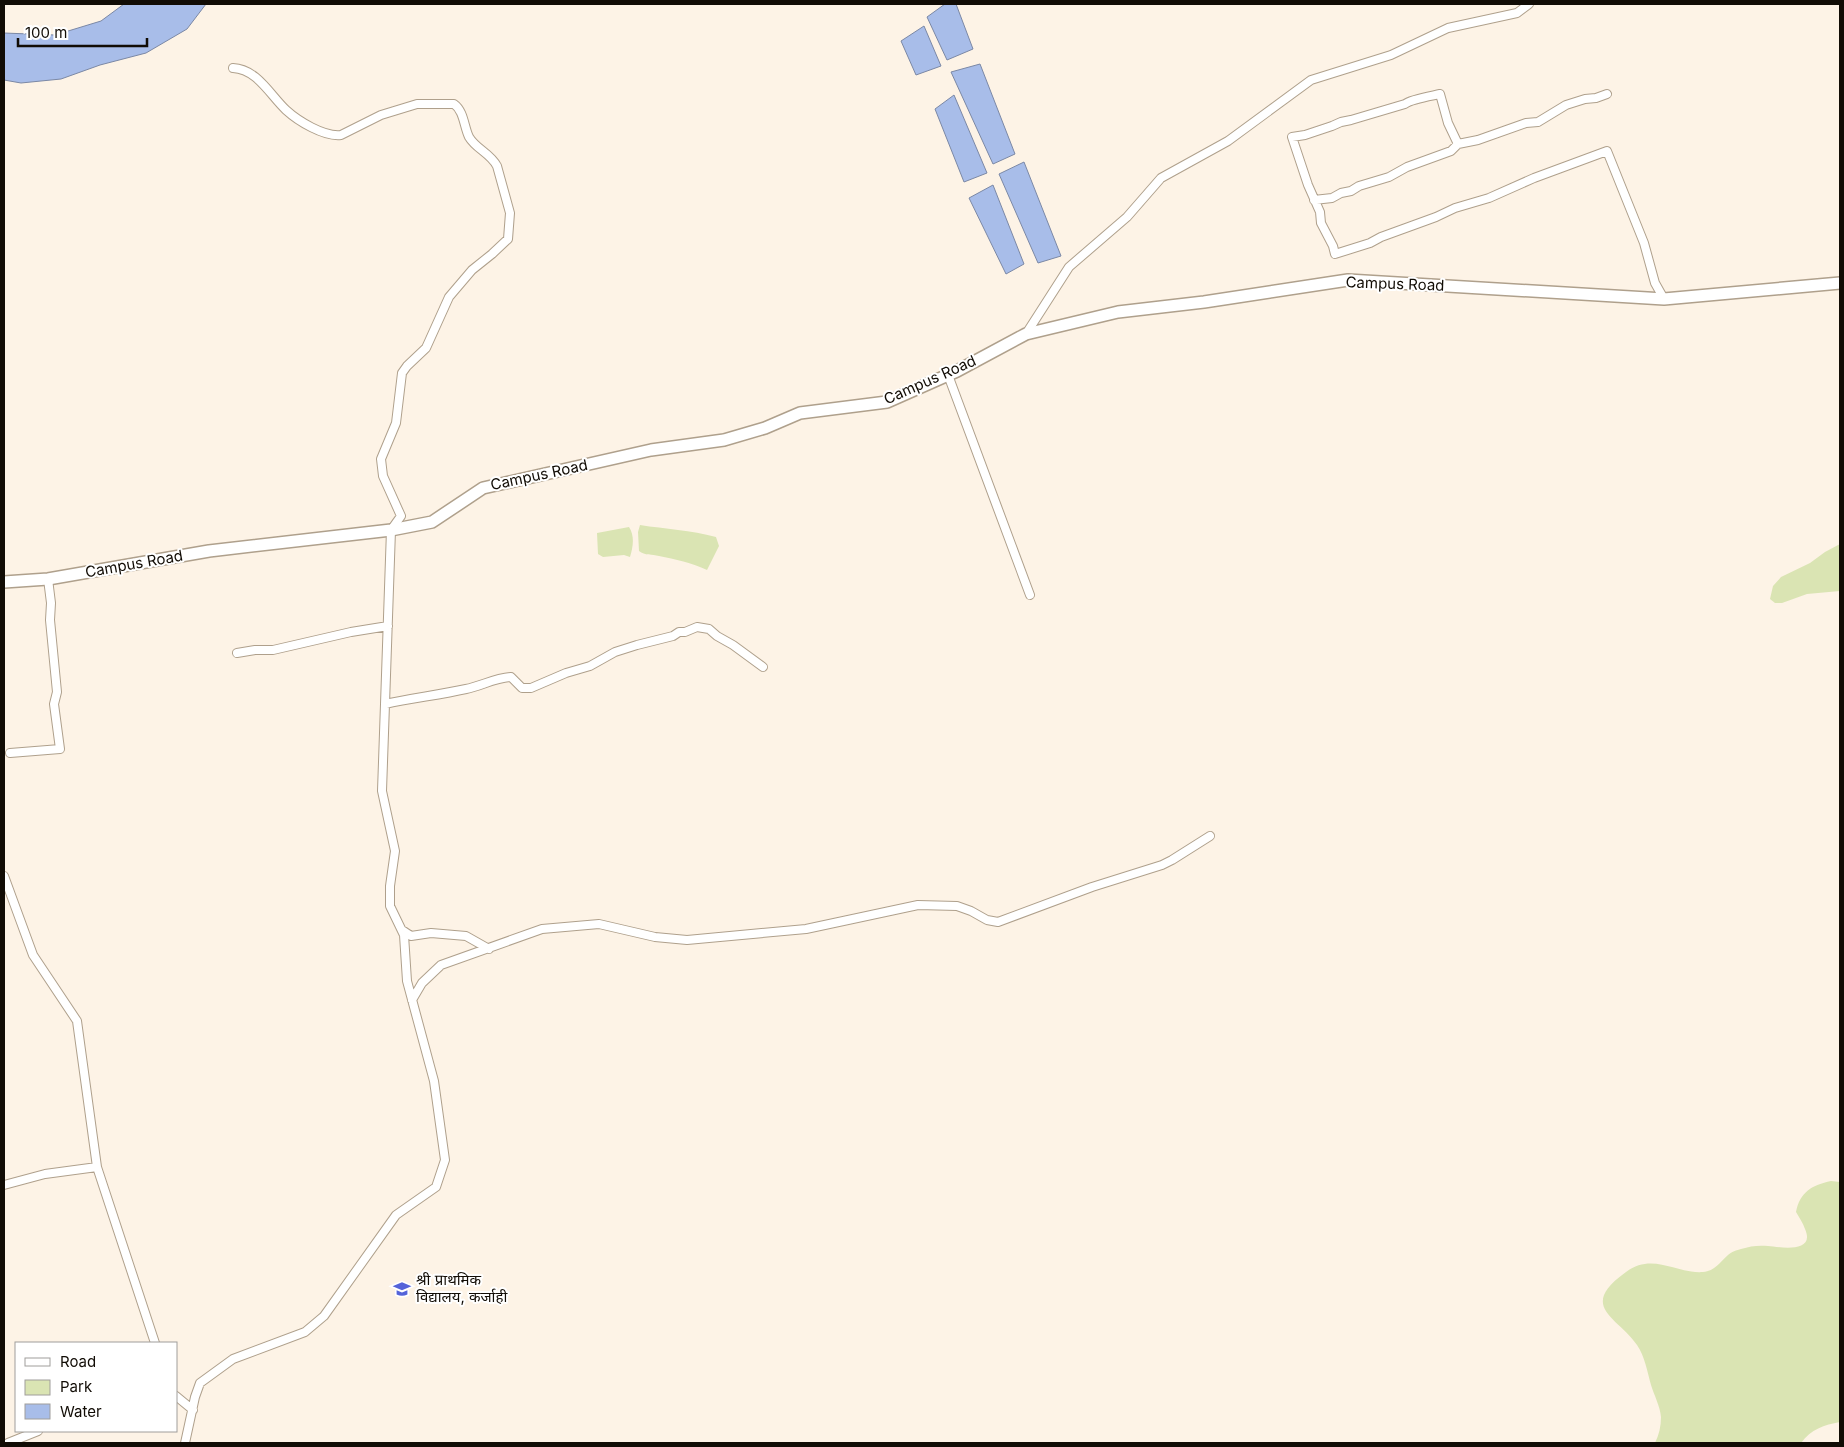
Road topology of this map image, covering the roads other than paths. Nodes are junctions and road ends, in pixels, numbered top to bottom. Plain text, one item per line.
1 (1529, 4) edge
2 (233, 68) dead end
3 (1607, 94) dead end
4 (1458, 144) junction
5 (1314, 200) junction
6 (1840, 283) edge
7 (1664, 299) junction
8 (1026, 334) junction
9 (948, 375) junction
10 (391, 530) junction
11 (48, 579) junction
12 (4, 582) edge
13 (1030, 595) dead end
14 (388, 626) junction
15 (237, 653) dead end
16 (763, 667) dead end
17 (385, 704) junction
18 (10, 753) dead end
19 (1210, 836) dead end
20 (4, 876) edge
21 (402, 930) junction
22 (489, 949) junction
23 (412, 1000) junction
24 (97, 1167) junction
25 (4, 1185) edge
26 (154, 1342) edge
27 (178, 1398) edge
28 (193, 1410) junction
29 (36, 1432) edge
30 (8, 1443) edge
31 (185, 1443) edge

1 - 8 street
2 - 10 street
3 - 4 street
4 - 5 street
4 - 5 street
5 - 7 street
6 - 7 street, Campus Road
7 - 8 street, Campus Road
8 - 9 street, Campus Road
9 - 10 street, Campus Road
9 - 13 street
10 - 11 street, Campus Road
10 - 14 street
11 - 12 street, Campus Road
11 - 18 street
14 - 15 street
14 - 17 street
16 - 17 street
17 - 21 street
19 - 22 street
20 - 24 street
21 - 22 street
21 - 23 street
22 - 23 street
23 - 28 street
24 - 25 street
24 - 26 street
27 - 28 street
28 - 31 street
29 - 30 street

